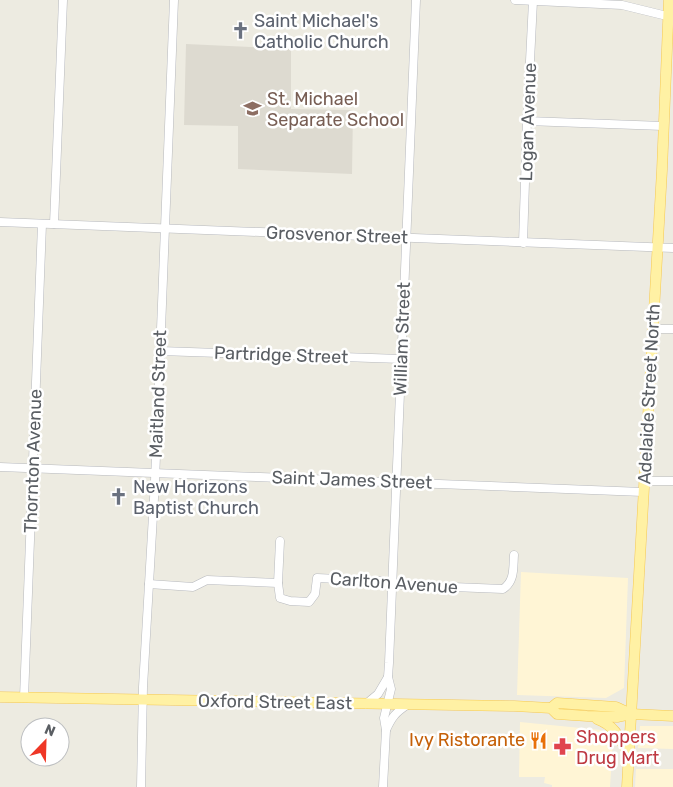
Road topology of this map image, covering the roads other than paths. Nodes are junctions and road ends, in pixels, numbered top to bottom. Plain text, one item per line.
1 (63, 0) edge
2 (174, 0) edge
3 (416, 0) edge
4 (515, 0) edge
5 (550, 0) edge
6 (668, 0) edge
7 (533, 1) edge
8 (670, 17) edge
9 (527, 121) junction
10 (667, 123) edge
11 (0, 222) edge
12 (42, 224) junction
13 (54, 224) junction
14 (165, 228) junction
15 (407, 238) junction
16 (523, 243) junction
17 (658, 248) junction
18 (673, 248) edge
19 (653, 329) junction
20 (673, 329) edge
21 (160, 351) junction
22 (402, 359) junction
23 (0, 467) edge
24 (32, 468) junction
25 (156, 472) junction
26 (644, 481) junction
27 (673, 481) edge
28 (397, 482) junction
29 (644, 492) junction
30 (280, 541) dead end
31 (514, 555) dead end
32 (278, 583) junction
33 (393, 583) junction
34 (149, 584) junction
35 (388, 677) junction
36 (0, 697) edge
37 (24, 698) junction
38 (144, 700) junction
39 (366, 704) junction
40 (387, 704) junction
41 (407, 705) junction
42 (551, 708) junction
43 (631, 714) junction
44 (592, 716) junction
45 (673, 716) edge
46 (386, 730) junction
47 (629, 754) junction
48 (141, 787) edge
49 (383, 787) edge
50 (627, 787) edge

1 - 13 street
2 - 14 street, Maitland Street
3 - 15 street, William Street
4 - 7 street
5 - 7 street
5 - 8 street
6 - 8 main road, Adelaide Street North
7 - 9 street, Logan Avenue
8 - 10 main road, Adelaide Street North
9 - 10 street
9 - 16 street, Logan Avenue
10 - 17 main road, Adelaide Street North
11 - 12 street, Grosvenor Street
12 - 13 street, Grosvenor Street
12 - 24 street, Thornton Avenue
13 - 14 street, Grosvenor Street
14 - 15 street, Grosvenor Street
14 - 21 street, Maitland Street
15 - 16 street, Grosvenor Street
15 - 22 street, William Street
16 - 17 street, Grosvenor Street
17 - 18 street, Grosvenor Street
17 - 19 main road, Adelaide Street North
19 - 20 street
19 - 26 main road, Adelaide Street North
21 - 22 street, Partridge Street
21 - 25 street, Maitland Street
22 - 28 street, William Street
23 - 24 street, Saint James Street
24 - 25 street, Saint James Street
24 - 37 street, Thornton Avenue
25 - 28 street, Saint James Street
25 - 34 street, Maitland Street
26 - 27 street
26 - 29 main road, Adelaide Street North
28 - 29 street, Saint James Street
28 - 33 street, William Street
29 - 43 main road, Adelaide Street North
30 - 32 street
31 - 33 street, Carlton Avenue
32 - 33 street, Carlton Avenue
32 - 34 street
33 - 35 street, William Street
34 - 38 street, Maitland Street
35 - 39 street
35 - 40 street, William Street
36 - 37 main road, Oxford Street East
37 - 38 main road, Oxford Street East
38 - 39 main road, Oxford Street East
38 - 48 street, Maitland Street
39 - 40 main road, Oxford Street East
40 - 41 main road, Oxford Street East
40 - 46 street, William Street
41 - 42 main road, Oxford Street East
41 - 46 street
42 - 43 main road, Oxford Street East
42 - 44 main road, Oxford Street East
43 - 44 main road, Oxford Street East
43 - 45 main road, Oxford Street East
43 - 47 main road, Adelaide Street North
44 - 47 main road
46 - 49 street, William Street
47 - 50 main road, Adelaide Street North

